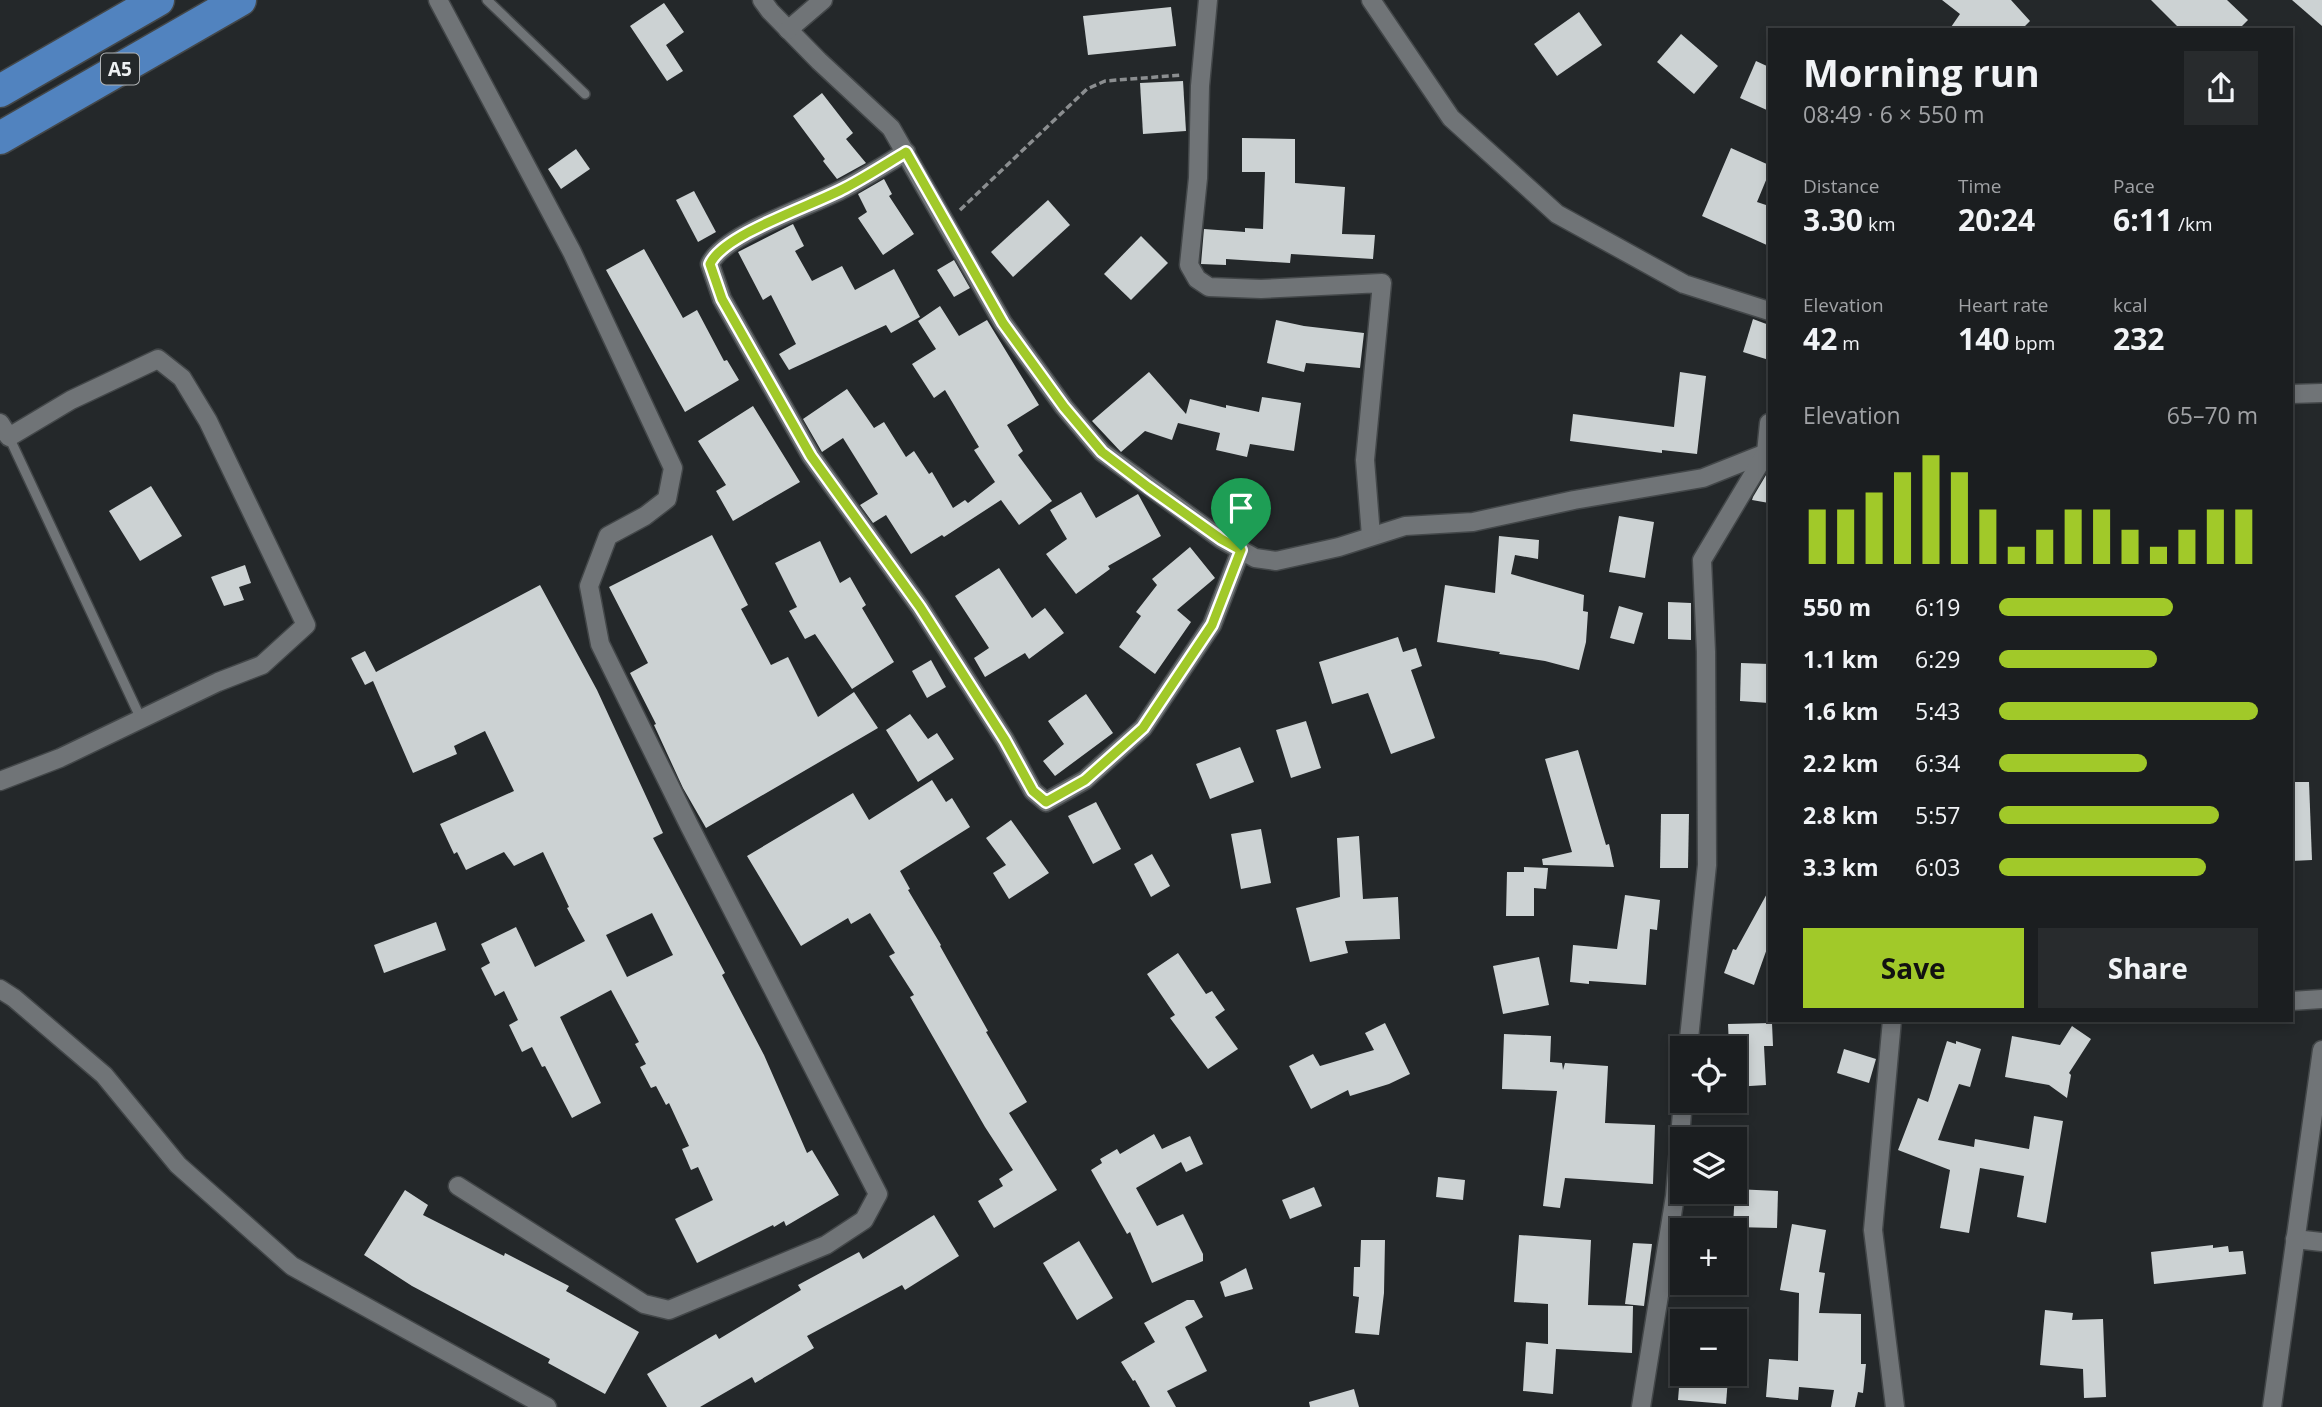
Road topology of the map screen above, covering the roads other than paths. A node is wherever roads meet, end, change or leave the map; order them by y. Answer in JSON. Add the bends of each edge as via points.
{"nodes":[{"id":1,"x":158,"y":0,"type":"edge"},
{"id":2,"x":240,"y":0,"type":"edge"},
{"id":3,"x":438,"y":0,"type":"edge"},
{"id":4,"x":487,"y":0,"type":"edge"},
{"id":5,"x":762,"y":0,"type":"edge"},
{"id":6,"x":823,"y":0,"type":"edge"},
{"id":7,"x":1208,"y":0,"type":"edge"},
{"id":8,"x":1371,"y":0,"type":"edge"},
{"id":9,"x":788,"y":30,"type":"junction"},
{"id":10,"x":0,"y":92,"type":"edge"},
{"id":11,"x":585,"y":94,"type":"dead end"},
{"id":12,"x":0,"y":138,"type":"edge"},
{"id":13,"x":906,"y":152,"type":"junction"},
{"id":14,"x":1768,"y":311,"type":"edge"},
{"id":15,"x":2322,"y":393,"type":"edge"},
{"id":16,"x":2293,"y":394,"type":"edge"},
{"id":17,"x":5,"y":430,"type":"edge"},
{"id":18,"x":1768,"y":433,"type":"edge"},
{"id":19,"x":1766,"y":453,"type":"junction"},
{"id":20,"x":1371,"y":536,"type":"junction"},
{"id":21,"x":1241,"y":550,"type":"junction"},
{"id":22,"x":141,"y":719,"type":"junction"},
{"id":23,"x":0,"y":781,"type":"edge"},
{"id":24,"x":0,"y":989,"type":"edge"},
{"id":25,"x":2322,"y":999,"type":"edge"},
{"id":26,"x":2293,"y":1001,"type":"edge"},
{"id":27,"x":1892,"y":1022,"type":"edge"},
{"id":28,"x":1689,"y":1036,"type":"edge"},
{"id":29,"x":2322,"y":1050,"type":"edge"},
{"id":30,"x":1682,"y":1113,"type":"edge"},
{"id":31,"x":458,"y":1186,"type":"dead end"},
{"id":32,"x":2295,"y":1239,"type":"junction"},
{"id":33,"x":2322,"y":1242,"type":"edge"},
{"id":34,"x":547,"y":1407,"type":"edge"},
{"id":35,"x":1641,"y":1407,"type":"edge"},
{"id":36,"x":1895,"y":1407,"type":"edge"},
{"id":37,"x":2272,"y":1407,"type":"edge"}],
"edges":[{"from":1,"to":10,"type":"highway","number":"A5"},
{"from":2,"to":12,"type":"highway","number":"A5"},
{"from":3,"to":31,"type":"street","via":[[572,253],[673,468],[667,499],[608,536],[589,586],[600,644],[878,1194],[864,1220],[826,1245],[669,1310],[644,1304]]},
{"from":4,"to":11,"type":"lane"},
{"from":5,"to":9,"type":"street"},
{"from":6,"to":9,"type":"street"},
{"from":7,"to":20,"type":"street","via":[[1189,265],[1209,287],[1382,283],[1365,460]]},
{"from":8,"to":14,"type":"street","via":[[1451,118],[1557,214],[1684,284]]},
{"from":9,"to":13,"type":"street","via":[[891,128]]},
{"from":13,"to":21,"type":"street","via":[[1003,323],[1064,407],[1102,452]]},
{"from":13,"to":21,"type":"street","via":[[844,188],[735,239],[710,264],[722,299],[811,456],[920,607],[1033,791],[1046,802],[1085,780],[1143,728],[1212,625]]},
{"from":15,"to":16,"type":"street"},
{"from":17,"to":22,"type":"lane"},
{"from":17,"to":22,"type":"street","via":[[158,359],[182,378],[208,421],[306,625],[262,665]]},
{"from":18,"to":19,"type":"street"},
{"from":19,"to":20,"type":"street","via":[[1703,478],[1473,522],[1405,526]]},
{"from":19,"to":28,"type":"street","via":[[1702,560],[1707,864]]},
{"from":20,"to":21,"type":"street","via":[[1276,561]]},
{"from":22,"to":23,"type":"street"},
{"from":24,"to":34,"type":"street","via":[[104,1075],[178,1165],[292,1266]]},
{"from":25,"to":26,"type":"street"},
{"from":27,"to":36,"type":"street","via":[[1873,1230]]},
{"from":29,"to":32,"type":"street"},
{"from":30,"to":35,"type":"street","via":[[1675,1196]]},
{"from":32,"to":33,"type":"street"},
{"from":32,"to":37,"type":"street"}]}
